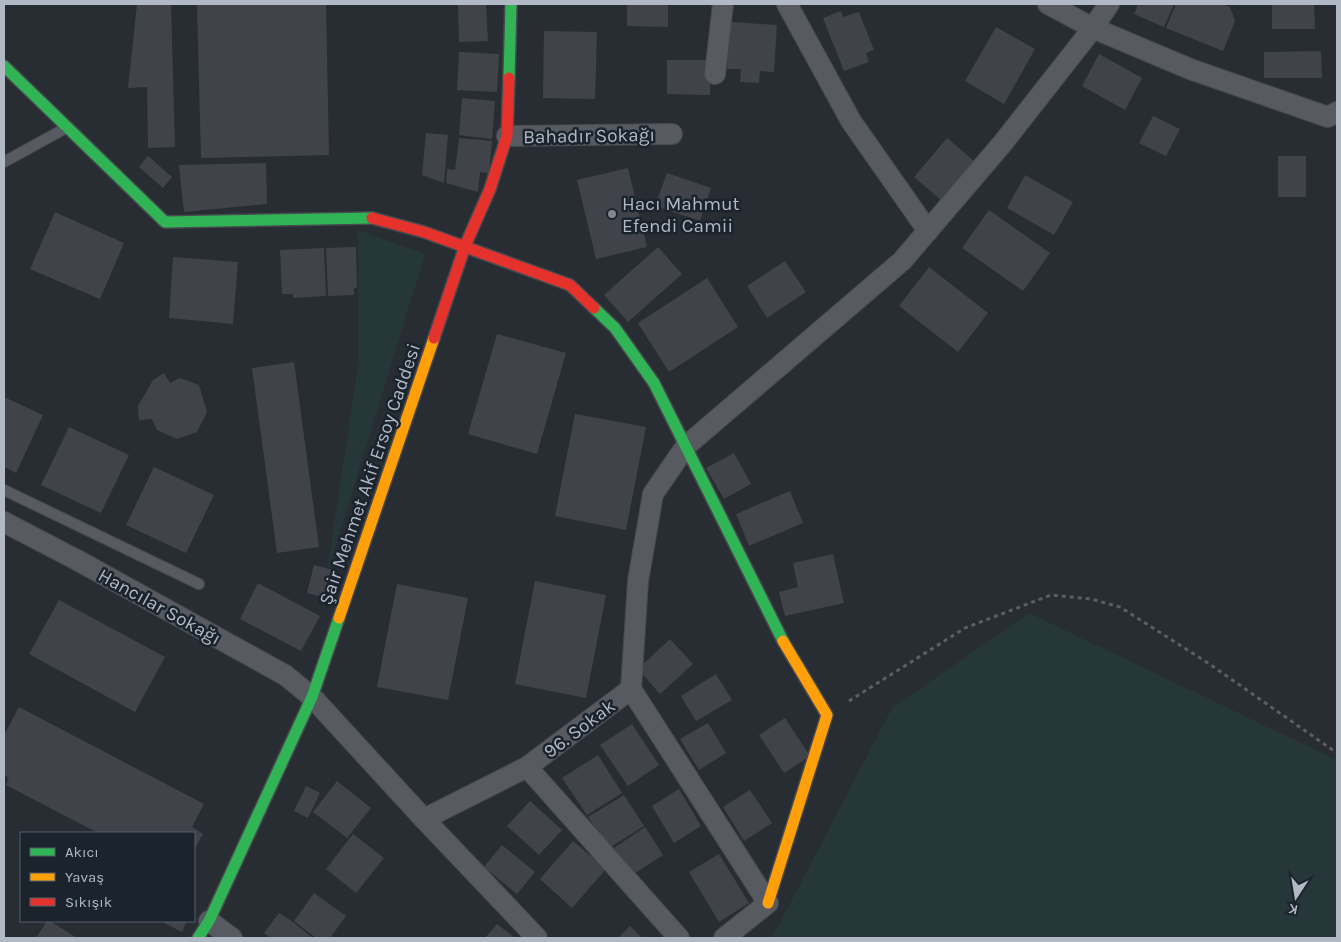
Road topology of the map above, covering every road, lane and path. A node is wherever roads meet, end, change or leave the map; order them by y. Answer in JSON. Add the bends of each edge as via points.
{"nodes":[{"id":1,"x":511,"y":4,"type":"edge"},
{"id":2,"x":723,"y":4,"type":"edge"},
{"id":3,"x":788,"y":4,"type":"edge"},
{"id":4,"x":1048,"y":4,"type":"edge"},
{"id":5,"x":1109,"y":4,"type":"edge"},
{"id":6,"x":1093,"y":28,"type":"junction"},
{"id":7,"x":4,"y":66,"type":"edge"},
{"id":8,"x":715,"y":74,"type":"dead end"},
{"id":9,"x":1337,"y":112,"type":"edge"},
{"id":10,"x":67,"y":127,"type":"junction"},
{"id":11,"x":672,"y":134,"type":"dead end"},
{"id":12,"x":508,"y":136,"type":"junction"},
{"id":13,"x":4,"y":162,"type":"edge"},
{"id":14,"x":928,"y":230,"type":"junction"},
{"id":15,"x":465,"y":246,"type":"junction"},
{"id":16,"x":686,"y":446,"type":"junction"},
{"id":17,"x":4,"y":490,"type":"edge"},
{"id":18,"x":4,"y":522,"type":"edge"},
{"id":19,"x":199,"y":584,"type":"dead end"},
{"id":20,"x":631,"y":690,"type":"junction"},
{"id":21,"x":312,"y":697,"type":"junction"},
{"id":22,"x":827,"y":715,"type":"junction"},
{"id":23,"x":1337,"y":753,"type":"edge"},
{"id":24,"x":527,"y":767,"type":"junction"},
{"id":25,"x":424,"y":819,"type":"junction"},
{"id":26,"x":768,"y":903,"type":"junction"},
{"id":27,"x":209,"y":921,"type":"junction"},
{"id":28,"x":198,"y":938,"type":"edge"},
{"id":29,"x":232,"y":938,"type":"edge"},
{"id":30,"x":537,"y":938,"type":"edge"},
{"id":31,"x":679,"y":938,"type":"edge"},
{"id":32,"x":724,"y":938,"type":"edge"}],
"edges":[{"from":1,"to":12,"type":"street","name":"Şair Mehmet Akif Ersoy Caddesi"},
{"from":2,"to":8,"type":"street"},
{"from":3,"to":14,"type":"street","via":[[850,121]]},
{"from":4,"to":6,"type":"street"},
{"from":5,"to":6,"type":"street"},
{"from":6,"to":9,"type":"street","via":[[1190,69],[1328,117]]},
{"from":6,"to":14,"type":"street","via":[[1002,144]]},
{"from":7,"to":10,"type":"street"},
{"from":10,"to":13,"type":"lane"},
{"from":10,"to":15,"type":"street","via":[[165,222],[373,218]]},
{"from":11,"to":12,"type":"street","name":"Bahadır Sokağı"},
{"from":12,"to":15,"type":"street","name":"Şair Mehmet Akif Ersoy Caddesi","via":[[490,189]]},
{"from":14,"to":16,"type":"street","via":[[902,261]]},
{"from":15,"to":16,"type":"street","via":[[570,285],[615,328],[654,383]]},
{"from":15,"to":21,"type":"street","name":"Şair Mehmet Akif Ersoy Caddesi"},
{"from":16,"to":20,"type":"street","via":[[653,494],[638,581]]},
{"from":16,"to":22,"type":"street","via":[[773,623]]},
{"from":17,"to":19,"type":"lane"},
{"from":18,"to":21,"type":"street","name":"Hancılar Sokağı","via":[[285,675]]},
{"from":20,"to":24,"type":"street","name":"96. Sokak"},
{"from":20,"to":26,"type":"street"},
{"from":21,"to":25,"type":"street","name":"Hancılar Sokağı"},
{"from":21,"to":27,"type":"street","name":"Şair Mehmet Akif Ersoy Caddesi"},
{"from":22,"to":23,"type":"path","via":[[965,628],[1051,595],[1091,599],[1120,607],[1208,663]]},
{"from":22,"to":26,"type":"street"},
{"from":24,"to":25,"type":"street","name":"96. Sokak"},
{"from":24,"to":31,"type":"street"},
{"from":25,"to":30,"type":"street","name":"Hancılar Sokağı"},
{"from":26,"to":32,"type":"street"},
{"from":27,"to":28,"type":"street","name":"Şair Mehmet Akif Ersoy Caddesi"},
{"from":27,"to":29,"type":"street"}]}
